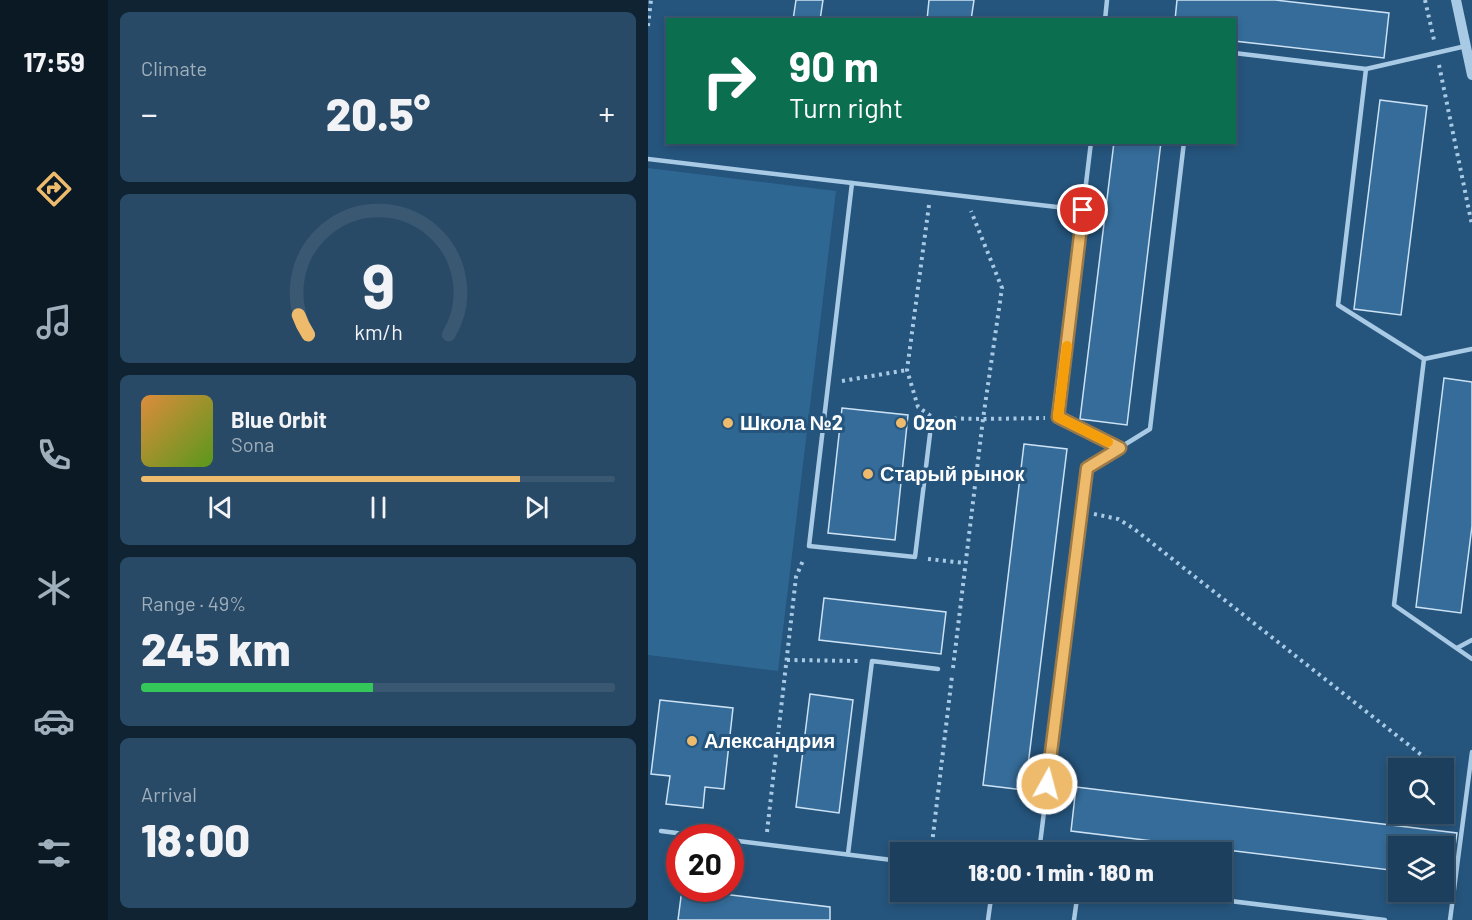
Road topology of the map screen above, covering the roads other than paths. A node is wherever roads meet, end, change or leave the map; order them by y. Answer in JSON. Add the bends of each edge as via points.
{"nodes":[{"id":1,"x":1107,"y":0,"type":"edge"},
{"id":2,"x":1456,"y":0,"type":"edge"},
{"id":3,"x":1105,"y":18,"type":"edge"},
{"id":4,"x":1466,"y":46,"type":"junction"},
{"id":5,"x":1236,"y":53,"type":"edge"},
{"id":6,"x":1366,"y":69,"type":"junction"},
{"id":7,"x":1472,"y":75,"type":"edge"},
{"id":8,"x":1091,"y":144,"type":"edge"},
{"id":9,"x":1184,"y":144,"type":"edge"},
{"id":10,"x":648,"y":159,"type":"edge"},
{"id":11,"x":852,"y":183,"type":"junction"},
{"id":12,"x":1083,"y":210,"type":"junction"},
{"id":13,"x":1472,"y":349,"type":"edge"},
{"id":14,"x":1424,"y":360,"type":"junction"},
{"id":15,"x":930,"y":434,"type":"road end"},
{"id":16,"x":1120,"y":448,"type":"junction"},
{"id":17,"x":1472,"y":640,"type":"edge"},
{"id":18,"x":1457,"y":648,"type":"junction"},
{"id":19,"x":1472,"y":659,"type":"edge"},
{"id":20,"x":939,"y":669,"type":"dead end"},
{"id":21,"x":1472,"y":752,"type":"edge"},
{"id":22,"x":661,"y":831,"type":"dead end"},
{"id":23,"x":666,"y":832,"type":"edge"},
{"id":24,"x":744,"y":842,"type":"edge"},
{"id":25,"x":1040,"y":842,"type":"edge"},
{"id":26,"x":848,"y":854,"type":"junction"},
{"id":27,"x":890,"y":860,"type":"edge"},
{"id":28,"x":1232,"y":901,"type":"edge"},
{"id":29,"x":990,"y":902,"type":"edge"},
{"id":30,"x":1076,"y":902,"type":"edge"},
{"id":31,"x":988,"y":920,"type":"edge"},
{"id":32,"x":1074,"y":920,"type":"edge"},
{"id":33,"x":1385,"y":920,"type":"edge"},
{"id":34,"x":1450,"y":920,"type":"edge"}],
"edges":[{"from":1,"to":3,"type":"lane"},
{"from":2,"to":4,"type":"street"},
{"from":4,"to":6,"type":"lane"},
{"from":4,"to":7,"type":"street"},
{"from":5,"to":6,"type":"lane"},
{"from":6,"to":14,"type":"lane","via":[[1338,305]]},
{"from":8,"to":12,"type":"lane"},
{"from":9,"to":16,"type":"lane","via":[[1150,429]]},
{"from":10,"to":11,"type":"lane"},
{"from":11,"to":12,"type":"lane"},
{"from":11,"to":15,"type":"lane","via":[[809,546],[915,557]]},
{"from":12,"to":16,"type":"lane","via":[[1058,417]]},
{"from":13,"to":14,"type":"lane"},
{"from":14,"to":18,"type":"lane","via":[[1394,605]]},
{"from":16,"to":25,"type":"lane","via":[[1087,468]]},
{"from":17,"to":18,"type":"lane"},
{"from":18,"to":19,"type":"lane"},
{"from":20,"to":26,"type":"lane","via":[[872,661]]},
{"from":21,"to":34,"type":"lane"},
{"from":22,"to":23,"type":"lane"},
{"from":24,"to":26,"type":"lane"},
{"from":26,"to":27,"type":"lane"},
{"from":28,"to":33,"type":"lane"},
{"from":29,"to":31,"type":"lane"},
{"from":30,"to":32,"type":"lane"}]}
